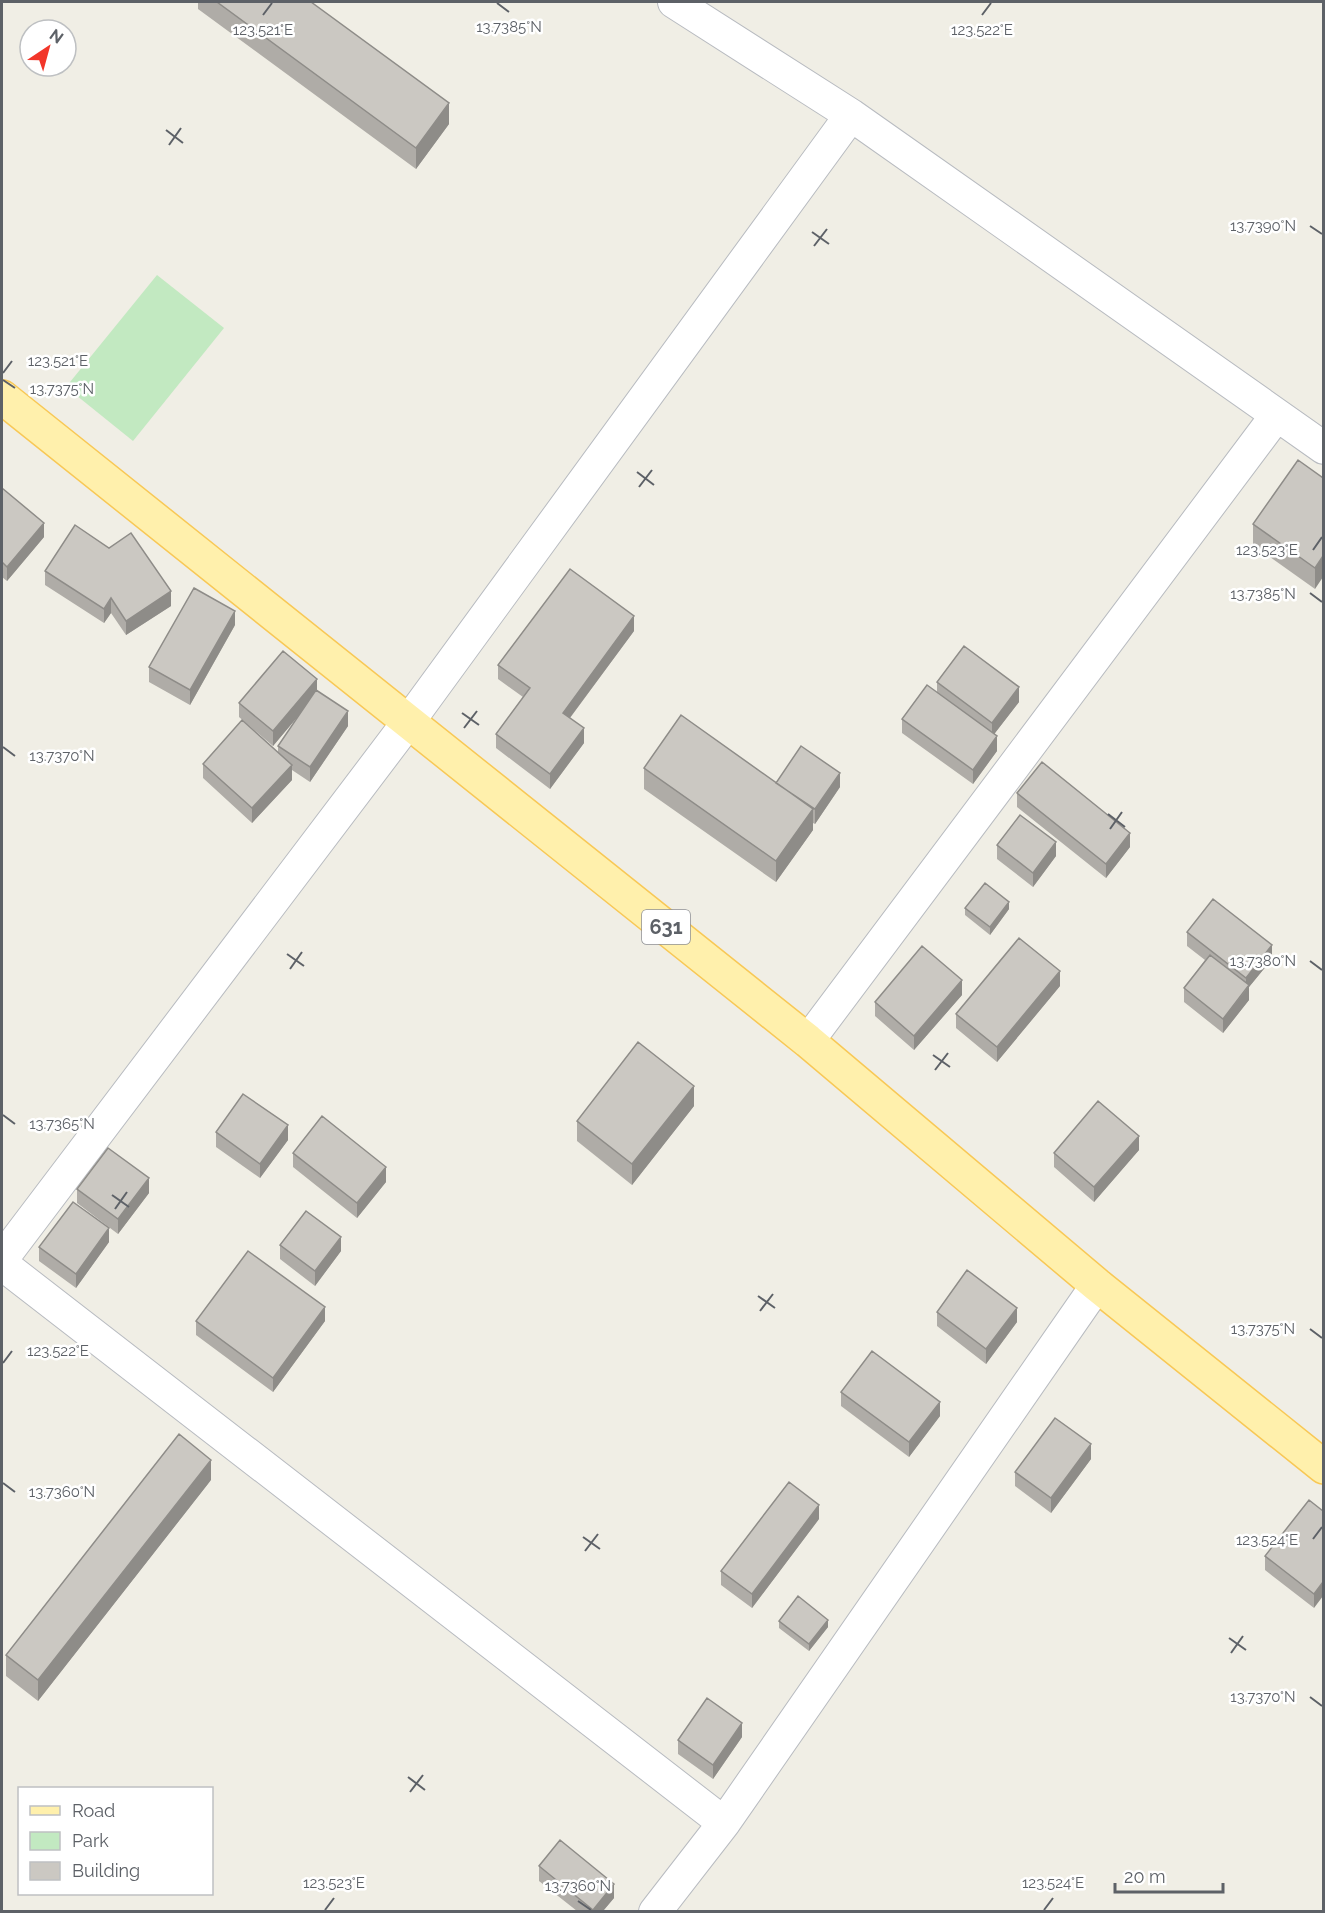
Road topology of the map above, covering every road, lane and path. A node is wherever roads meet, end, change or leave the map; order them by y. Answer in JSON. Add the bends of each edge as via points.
{"nodes":[{"id":1,"x":674,"y":2,"type":"edge"},
{"id":2,"x":851,"y":115,"type":"junction"},
{"id":3,"x":2,"y":397,"type":"edge"},
{"id":4,"x":1276,"y":416,"type":"junction"},
{"id":5,"x":1323,"y":448,"type":"edge"},
{"id":6,"x":409,"y":721,"type":"junction"},
{"id":7,"x":808,"y":1041,"type":"junction"},
{"id":8,"x":2,"y":1259,"type":"edge"},
{"id":9,"x":2,"y":1264,"type":"edge"},
{"id":10,"x":1097,"y":1285,"type":"junction"},
{"id":11,"x":1323,"y":1467,"type":"edge"},
{"id":12,"x":724,"y":1823,"type":"junction"},
{"id":13,"x":655,"y":1911,"type":"edge"}],
"edges":[{"from":1,"to":2,"type":"street"},
{"from":2,"to":4,"type":"street"},
{"from":2,"to":6,"type":"street"},
{"from":3,"to":6,"type":"main road","number":"631"},
{"from":4,"to":5,"type":"street"},
{"from":4,"to":7,"type":"street"},
{"from":6,"to":7,"type":"main road","number":"631"},
{"from":6,"to":8,"type":"street"},
{"from":7,"to":10,"type":"main road","number":"631"},
{"from":9,"to":12,"type":"street"},
{"from":10,"to":11,"type":"main road","number":"631"},
{"from":10,"to":12,"type":"street"},
{"from":12,"to":13,"type":"street"}]}
